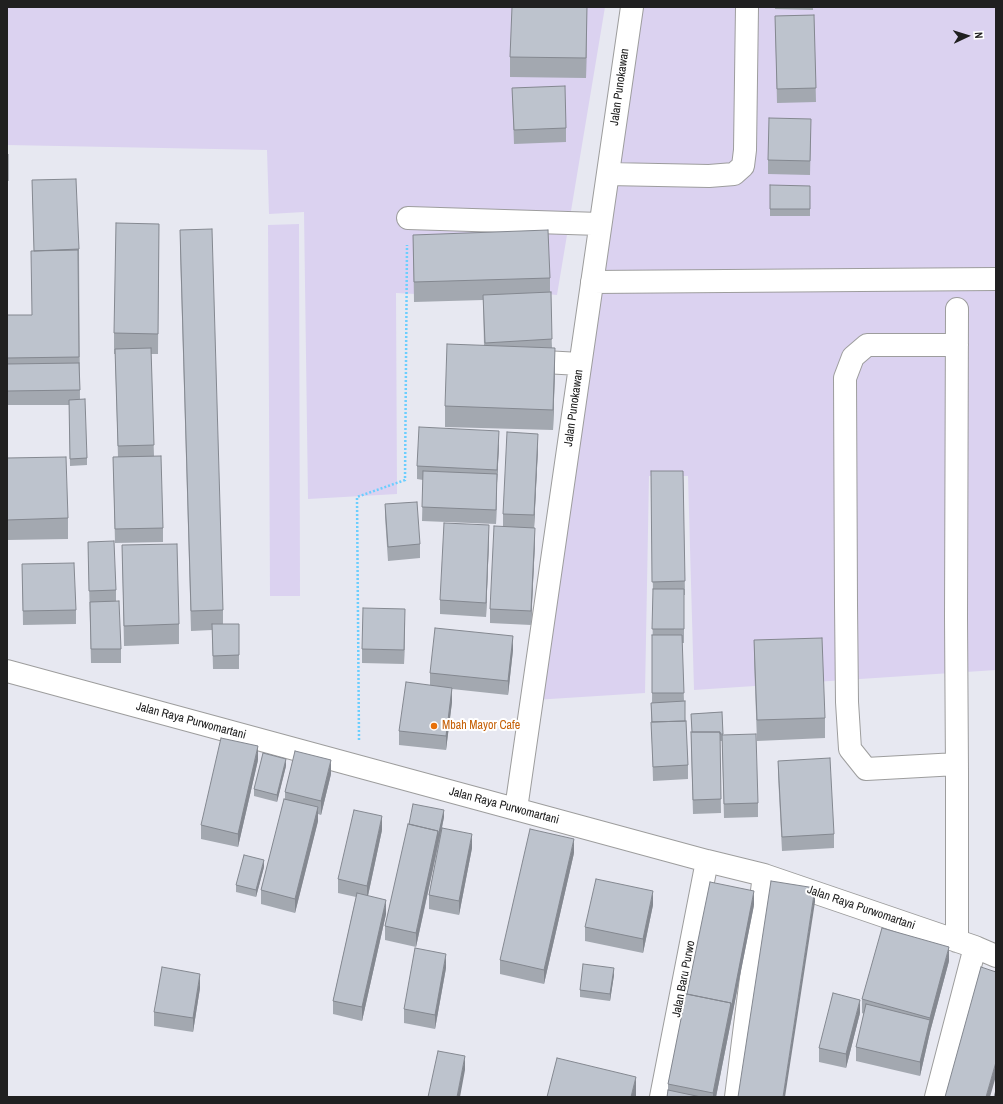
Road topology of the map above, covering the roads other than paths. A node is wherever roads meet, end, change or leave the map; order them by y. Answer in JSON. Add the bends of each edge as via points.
{"nodes":[{"id":1,"x":632,"y":7,"type":"edge"},
{"id":2,"x":748,"y":7,"type":"edge"},
{"id":3,"x":608,"y":174,"type":"junction"},
{"id":4,"x":408,"y":218,"type":"road end"},
{"id":5,"x":600,"y":224,"type":"junction"},
{"id":6,"x":996,"y":279,"type":"edge"},
{"id":7,"x":592,"y":282,"type":"junction"},
{"id":8,"x":957,"y":309,"type":"dead end"},
{"id":9,"x":957,"y":345,"type":"junction"},
{"id":10,"x":507,"y":359,"type":"edge"},
{"id":11,"x":580,"y":364,"type":"junction"},
{"id":12,"x":7,"y":671,"type":"edge"},
{"id":13,"x":957,"y":764,"type":"junction"},
{"id":14,"x":516,"y":809,"type":"junction"},
{"id":15,"x":707,"y":861,"type":"junction"},
{"id":16,"x":764,"y":875,"type":"junction"},
{"id":17,"x":966,"y":944,"type":"junction"},
{"id":18,"x":996,"y":956,"type":"edge"},
{"id":19,"x":661,"y":1097,"type":"edge"},
{"id":20,"x":736,"y":1097,"type":"edge"},
{"id":21,"x":936,"y":1097,"type":"edge"}],
"edges":[{"from":1,"to":3,"type":"street","name":"Jalan Punokawan"},
{"from":2,"to":3,"type":"street","via":[[743,166],[734,174],[709,176]]},
{"from":3,"to":5,"type":"street","name":"Jalan Punokawan"},
{"from":4,"to":5,"type":"street"},
{"from":5,"to":7,"type":"street","name":"Jalan Punokawan"},
{"from":6,"to":7,"type":"street"},
{"from":7,"to":11,"type":"street","name":"Jalan Punokawan"},
{"from":8,"to":9,"type":"street"},
{"from":9,"to":13,"type":"street"},
{"from":9,"to":13,"type":"street","via":[[867,345],[853,357],[845,378],[847,702],[850,749],[866,769]]},
{"from":10,"to":11,"type":"street"},
{"from":11,"to":14,"type":"street","name":"Jalan Punokawan"},
{"from":12,"to":14,"type":"street","name":"Jalan Raya Purwomartani"},
{"from":13,"to":17,"type":"street"},
{"from":14,"to":15,"type":"street","name":"Jalan Raya Purwomartani"},
{"from":15,"to":16,"type":"street","name":"Jalan Raya Purwomartani"},
{"from":15,"to":19,"type":"street","name":"Jalan Baru Purwo"},
{"from":16,"to":17,"type":"street","name":"Jalan Raya Purwomartani"},
{"from":16,"to":20,"type":"street"},
{"from":17,"to":18,"type":"street","name":"Jalan Raya Purwomartani"},
{"from":17,"to":21,"type":"street"}]}
